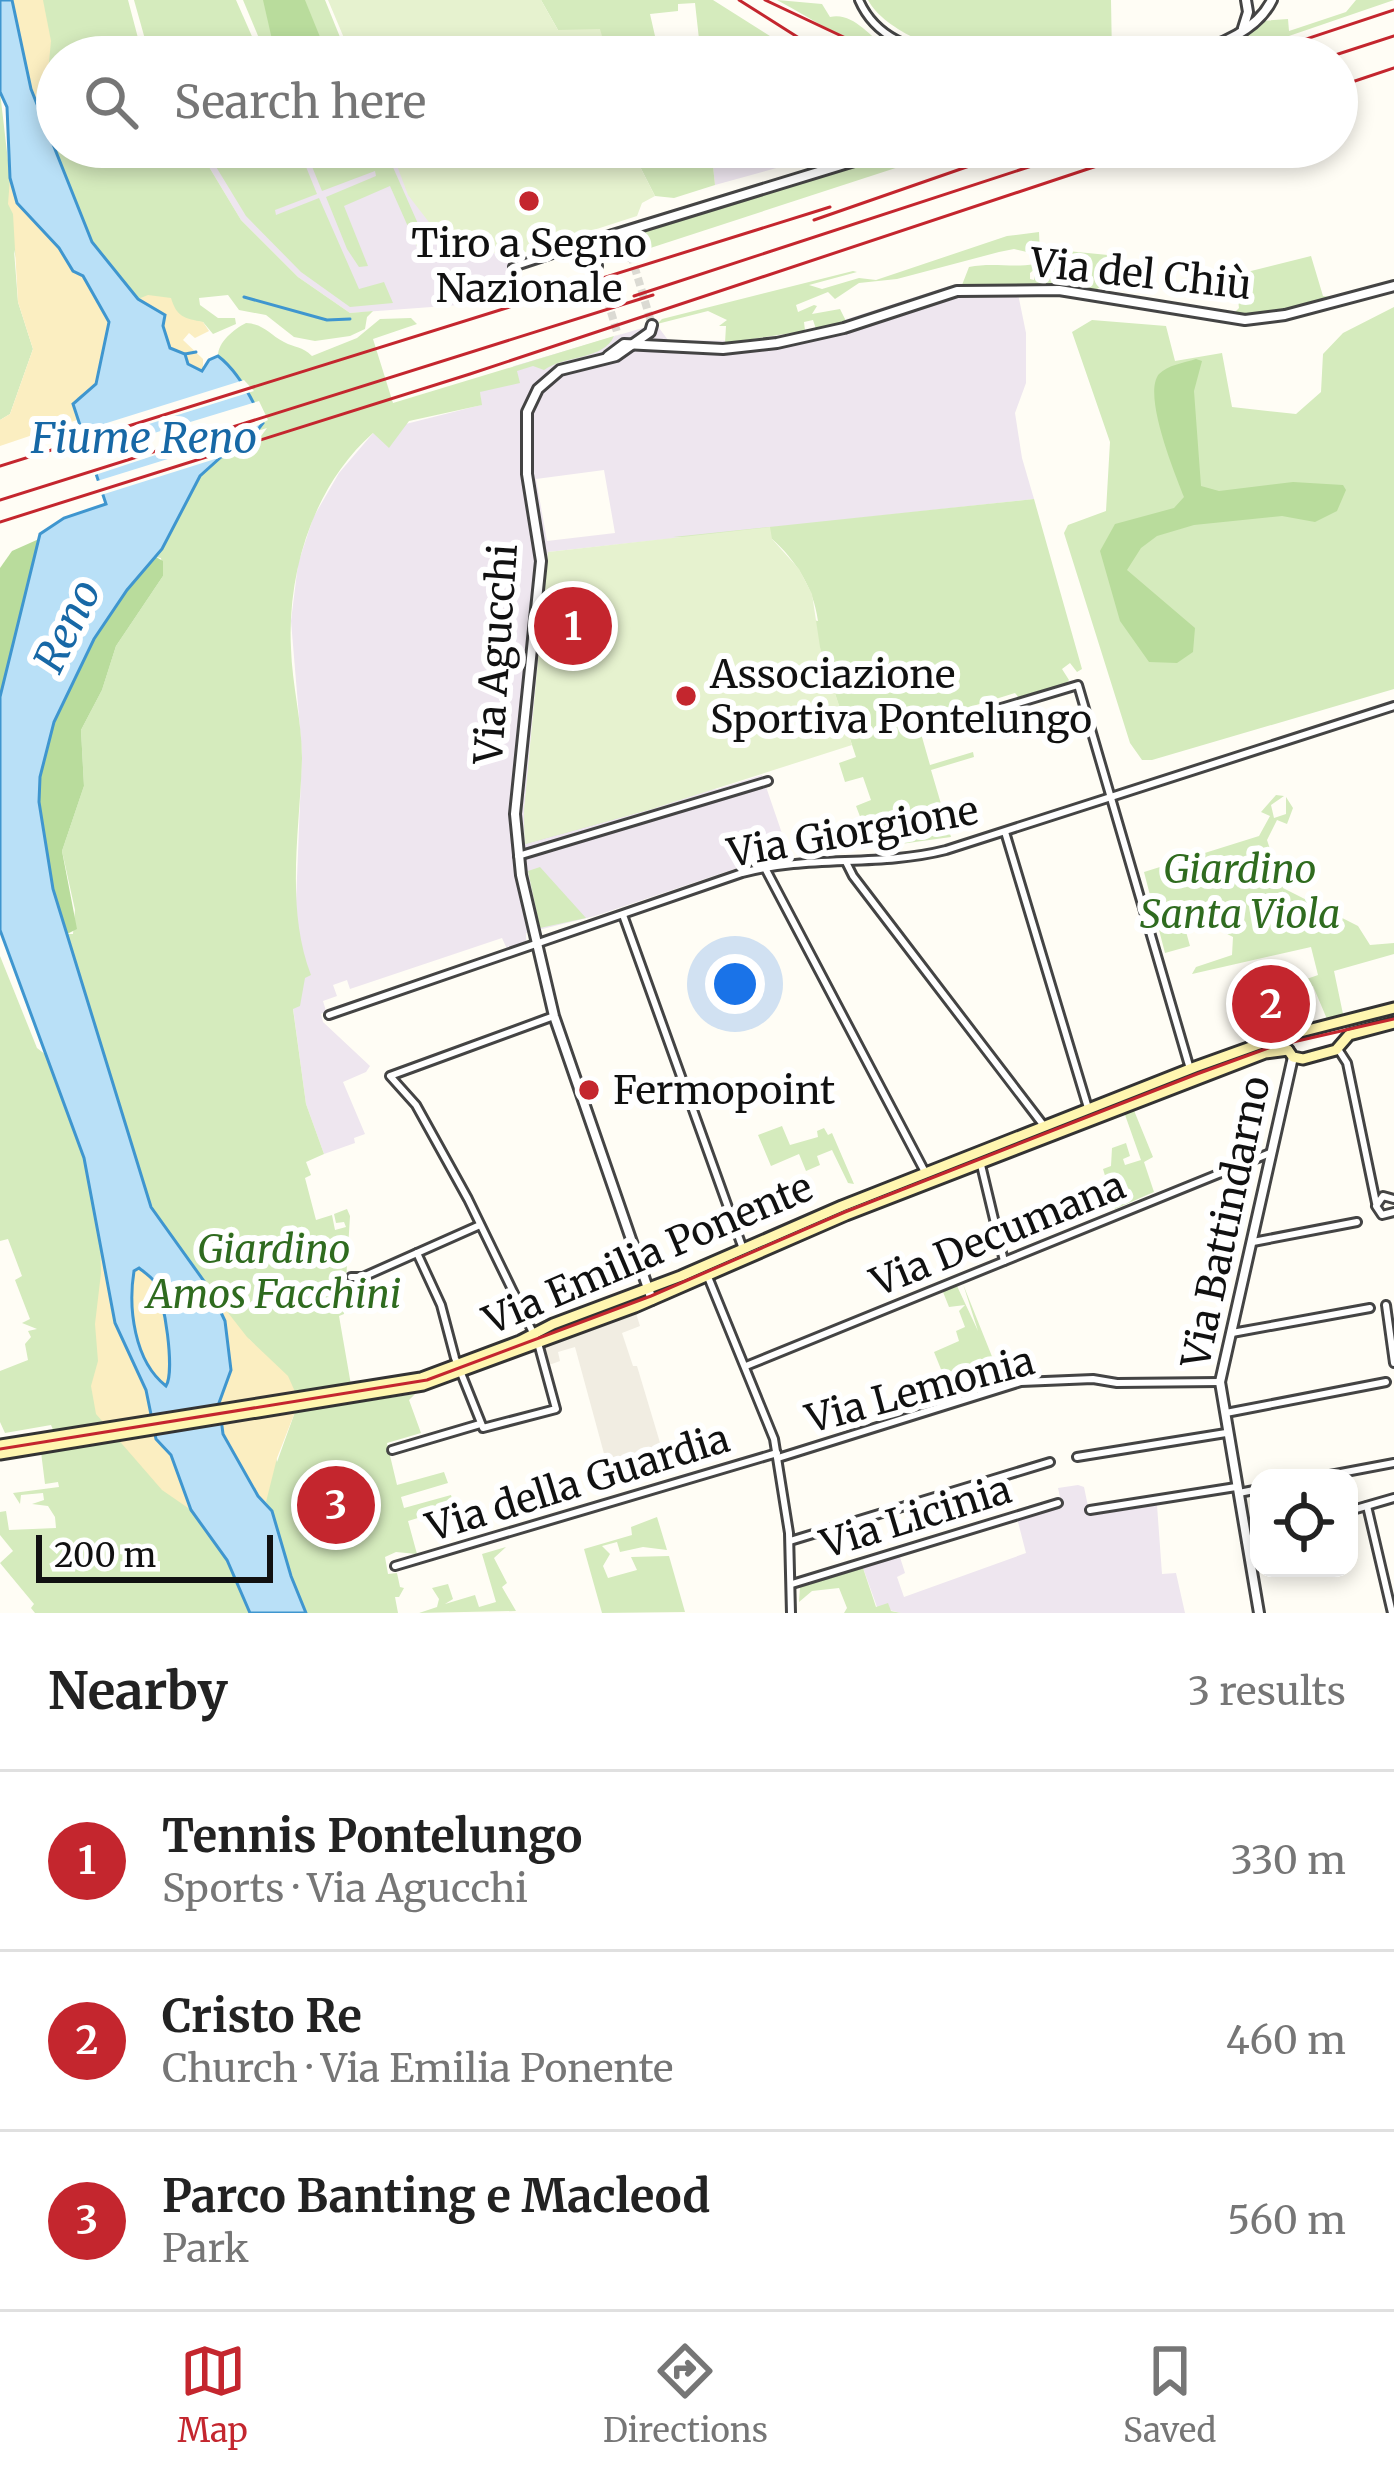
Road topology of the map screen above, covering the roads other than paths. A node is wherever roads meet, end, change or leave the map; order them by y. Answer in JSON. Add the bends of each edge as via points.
{"nodes":[{"id":1,"x":859,"y":0,"type":"edge"},
{"id":2,"x":1273,"y":0,"type":"edge"},
{"id":3,"x":1247,"y":3,"type":"edge"},
{"id":4,"x":1261,"y":12,"type":"junction"},
{"id":5,"x":1243,"y":29,"type":"junction"},
{"id":6,"x":888,"y":36,"type":"edge"},
{"id":7,"x":1233,"y":36,"type":"edge"},
{"id":8,"x":830,"y":168,"type":"edge"},
{"id":9,"x":637,"y":226,"type":"junction"},
{"id":10,"x":613,"y":234,"type":"junction"},
{"id":11,"x":590,"y":242,"type":"junction"},
{"id":12,"x":627,"y":243,"type":"junction"},
{"id":13,"x":631,"y":255,"type":"tunnel mouth"},
{"id":14,"x":598,"y":266,"type":"tunnel mouth"},
{"id":15,"x":513,"y":267,"type":"dead end"},
{"id":16,"x":1394,"y":286,"type":"edge"},
{"id":17,"x":634,"y":344,"type":"junction"},
{"id":18,"x":671,"y":345,"type":"junction"},
{"id":19,"x":603,"y":360,"type":"junction"},
{"id":20,"x":1394,"y":706,"type":"edge"},
{"id":21,"x":924,"y":731,"type":"dead end"},
{"id":22,"x":768,"y":781,"type":"dead end"},
{"id":23,"x":1112,"y":795,"type":"junction"},
{"id":24,"x":1005,"y":832,"type":"junction"},
{"id":25,"x":518,"y":856,"type":"junction"},
{"id":26,"x":846,"y":862,"type":"junction"},
{"id":27,"x":765,"y":868,"type":"junction"},
{"id":28,"x":623,"y":915,"type":"junction"},
{"id":29,"x":536,"y":943,"type":"junction"},
{"id":30,"x":1394,"y":1008,"type":"edge"},
{"id":31,"x":329,"y":1016,"type":"dead end"},
{"id":32,"x":554,"y":1016,"type":"junction"},
{"id":33,"x":1394,"y":1023,"type":"edge"},
{"id":34,"x":1327,"y":1024,"type":"junction"},
{"id":35,"x":1297,"y":1033,"type":"junction"},
{"id":36,"x":1340,"y":1045,"type":"junction"},
{"id":37,"x":1291,"y":1053,"type":"junction"},
{"id":38,"x":1190,"y":1069,"type":"junction"},
{"id":39,"x":1088,"y":1108,"type":"junction"},
{"id":40,"x":1044,"y":1126,"type":"junction"},
{"id":41,"x":1270,"y":1154,"type":"junction"},
{"id":42,"x":980,"y":1162,"type":"junction"},
{"id":43,"x":926,"y":1173,"type":"junction"},
{"id":44,"x":1371,"y":1182,"type":"junction"},
{"id":45,"x":1385,"y":1195,"type":"junction"},
{"id":46,"x":1394,"y":1199,"type":"edge"},
{"id":47,"x":1376,"y":1203,"type":"junction"},
{"id":48,"x":1394,"y":1212,"type":"edge"},
{"id":49,"x":1357,"y":1222,"type":"dead end"},
{"id":50,"x":480,"y":1225,"type":"junction"},
{"id":51,"x":1250,"y":1243,"type":"junction"},
{"id":52,"x":743,"y":1249,"type":"junction"},
{"id":53,"x":417,"y":1253,"type":"junction"},
{"id":54,"x":1004,"y":1261,"type":"junction"},
{"id":55,"x":351,"y":1276,"type":"dead end"},
{"id":56,"x":707,"y":1276,"type":"junction"},
{"id":57,"x":650,"y":1294,"type":"junction"},
{"id":58,"x":1386,"y":1305,"type":"dead end"},
{"id":59,"x":1370,"y":1308,"type":"dead end"},
{"id":60,"x":1229,"y":1332,"type":"junction"},
{"id":61,"x":536,"y":1339,"type":"junction"},
{"id":62,"x":1394,"y":1363,"type":"edge"},
{"id":63,"x":746,"y":1366,"type":"junction"},
{"id":64,"x":460,"y":1368,"type":"junction"},
{"id":65,"x":1220,"y":1382,"type":"junction"},
{"id":66,"x":1385,"y":1382,"type":"dead end"},
{"id":67,"x":1223,"y":1414,"type":"junction"},
{"id":68,"x":480,"y":1424,"type":"junction"},
{"id":69,"x":1226,"y":1433,"type":"junction"},
{"id":70,"x":2,"y":1446,"type":"edge"},
{"id":71,"x":392,"y":1450,"type":"dead end"},
{"id":72,"x":778,"y":1455,"type":"junction"},
{"id":73,"x":1077,"y":1457,"type":"dead end"},
{"id":74,"x":1050,"y":1462,"type":"dead end"},
{"id":75,"x":1394,"y":1462,"type":"edge"},
{"id":76,"x":1358,"y":1469,"type":"edge"},
{"id":77,"x":1250,"y":1489,"type":"edge"},
{"id":78,"x":1236,"y":1490,"type":"junction"},
{"id":79,"x":1394,"y":1498,"type":"edge"},
{"id":80,"x":1058,"y":1503,"type":"dead end"},
{"id":81,"x":1367,"y":1506,"type":"junction"},
{"id":82,"x":1358,"y":1508,"type":"edge"},
{"id":83,"x":1090,"y":1510,"type":"dead end"},
{"id":84,"x":790,"y":1540,"type":"junction"},
{"id":85,"x":1250,"y":1540,"type":"edge"},
{"id":86,"x":1246,"y":1541,"type":"junction"},
{"id":87,"x":394,"y":1566,"type":"dead end"},
{"id":88,"x":792,"y":1584,"type":"junction"},
{"id":89,"x":790,"y":1613,"type":"edge"},
{"id":90,"x":1259,"y":1613,"type":"edge"},
{"id":91,"x":1392,"y":1613,"type":"edge"}],
"edges":[{"from":1,"to":6,"type":"street"},
{"from":2,"to":4,"type":"street"},
{"from":3,"to":4,"type":"street"},
{"from":3,"to":5,"type":"street"},
{"from":4,"to":5,"type":"street"},
{"from":5,"to":7,"type":"street"},
{"from":8,"to":9,"type":"street"},
{"from":9,"to":10,"type":"street"},
{"from":9,"to":12,"type":"street"},
{"from":10,"to":11,"type":"street"},
{"from":10,"to":12,"type":"street"},
{"from":11,"to":14,"type":"street"},
{"from":11,"to":15,"type":"street"},
{"from":12,"to":13,"type":"street"},
{"from":16,"to":18,"type":"street","name":"Via del Chiù","via":[[1245,320],[1059,290],[957,291],[777,343]]},
{"from":17,"to":18,"type":"street","name":"Via del Chiù"},
{"from":17,"to":18,"type":"street","name":"Via Agucchi","via":[[652,328]]},
{"from":17,"to":19,"type":"street","name":"Via Agucchi"},
{"from":17,"to":19,"type":"street","name":"Via Agucchi","via":[[618,340]]},
{"from":19,"to":25,"type":"street","name":"Via Agucchi","via":[[554,373],[527,412],[541,561],[515,804]]},
{"from":20,"to":23,"type":"street","name":"Via Giorgione"},
{"from":21,"to":23,"type":"street","via":[[1078,685]]},
{"from":22,"to":25,"type":"street"},
{"from":23,"to":24,"type":"street","name":"Via Giorgione"},
{"from":23,"to":38,"type":"street"},
{"from":24,"to":26,"type":"street","name":"Via Giorgione","via":[[926,855]]},
{"from":24,"to":39,"type":"street"},
{"from":25,"to":29,"type":"street","name":"Via Agucchi"},
{"from":26,"to":27,"type":"street","name":"Via Giorgione"},
{"from":26,"to":40,"type":"street"},
{"from":27,"to":28,"type":"street","name":"Via Giorgione"},
{"from":27,"to":43,"type":"street"},
{"from":28,"to":29,"type":"street","name":"Via Giorgione"},
{"from":28,"to":52,"type":"street"},
{"from":29,"to":31,"type":"street","name":"Via Giorgione"},
{"from":29,"to":32,"type":"street","name":"Via Agucchi"},
{"from":30,"to":34,"type":"main road","name":"Via Emilia Ponente"},
{"from":32,"to":50,"type":"street","via":[[390,1075],[416,1105]]},
{"from":32,"to":57,"type":"street","name":"Via Agucchi"},
{"from":33,"to":36,"type":"main road","name":"Via Emilia Ponente"},
{"from":34,"to":35,"type":"main road","name":"Via Emilia Ponente"},
{"from":34,"to":36,"type":"main road","via":[[1339,1028]]},
{"from":35,"to":37,"type":"main road"},
{"from":35,"to":38,"type":"main road","name":"Via Emilia Ponente"},
{"from":36,"to":37,"type":"main road","name":"Via Emilia Ponente","via":[[1303,1059]]},
{"from":36,"to":44,"type":"street"},
{"from":37,"to":41,"type":"street","name":"Via Battindarno"},
{"from":37,"to":42,"type":"main road","name":"Via Emilia Ponente","via":[[1274,1050]]},
{"from":38,"to":39,"type":"main road","name":"Via Emilia Ponente"},
{"from":39,"to":40,"type":"main road","name":"Via Emilia Ponente"},
{"from":40,"to":43,"type":"main road","name":"Via Emilia Ponente"},
{"from":41,"to":51,"type":"street","name":"Via Battindarno"},
{"from":41,"to":54,"type":"street","name":"Via Decumana"},
{"from":42,"to":54,"type":"street"},
{"from":42,"to":56,"type":"main road","name":"Via Emilia Ponente"},
{"from":43,"to":52,"type":"main road","name":"Via Emilia Ponente"},
{"from":44,"to":45,"type":"street"},
{"from":44,"to":47,"type":"street"},
{"from":45,"to":46,"type":"street"},
{"from":45,"to":47,"type":"street"},
{"from":47,"to":48,"type":"street","via":[[1380,1214]]},
{"from":49,"to":51,"type":"street"},
{"from":50,"to":53,"type":"street"},
{"from":50,"to":61,"type":"street"},
{"from":51,"to":60,"type":"street","name":"Via Battindarno"},
{"from":52,"to":57,"type":"main road","name":"Via Emilia Ponente"},
{"from":53,"to":55,"type":"street"},
{"from":53,"to":64,"type":"street"},
{"from":54,"to":63,"type":"street","name":"Via Decumana"},
{"from":56,"to":57,"type":"main road","name":"Via Emilia Ponente"},
{"from":56,"to":63,"type":"street"},
{"from":57,"to":61,"type":"main road","name":"Via Emilia Ponente","via":[[551,1324]]},
{"from":58,"to":62,"type":"street"},
{"from":59,"to":60,"type":"street"},
{"from":60,"to":65,"type":"street","name":"Via Battindarno"},
{"from":61,"to":64,"type":"main road","name":"Via Emilia Ponente"},
{"from":61,"to":68,"type":"street","via":[[556,1409],[488,1430]]},
{"from":63,"to":72,"type":"street"},
{"from":64,"to":68,"type":"street"},
{"from":64,"to":70,"type":"main road","name":"Via Emilia Ponente","via":[[406,1385]]},
{"from":65,"to":67,"type":"street","name":"Via Battindarno"},
{"from":65,"to":72,"type":"street","name":"Via Lemonia","via":[[1021,1382]]},
{"from":66,"to":67,"type":"street"},
{"from":67,"to":69,"type":"street","name":"Via Battindarno"},
{"from":68,"to":71,"type":"street"},
{"from":69,"to":73,"type":"street"},
{"from":69,"to":78,"type":"street","name":"Via Battindarno"},
{"from":72,"to":84,"type":"street"},
{"from":72,"to":87,"type":"street","name":"Via della Guardia"},
{"from":74,"to":84,"type":"street"},
{"from":75,"to":76,"type":"street"},
{"from":77,"to":78,"type":"street"},
{"from":78,"to":83,"type":"street"},
{"from":78,"to":86,"type":"street","name":"Via Battindarno"},
{"from":79,"to":81,"type":"street"},
{"from":80,"to":88,"type":"street","name":"Via Licinia"},
{"from":81,"to":82,"type":"street"},
{"from":81,"to":91,"type":"street"},
{"from":84,"to":88,"type":"street"},
{"from":85,"to":86,"type":"street"},
{"from":86,"to":90,"type":"street","name":"Via Battindarno"},
{"from":88,"to":89,"type":"street"}]}
